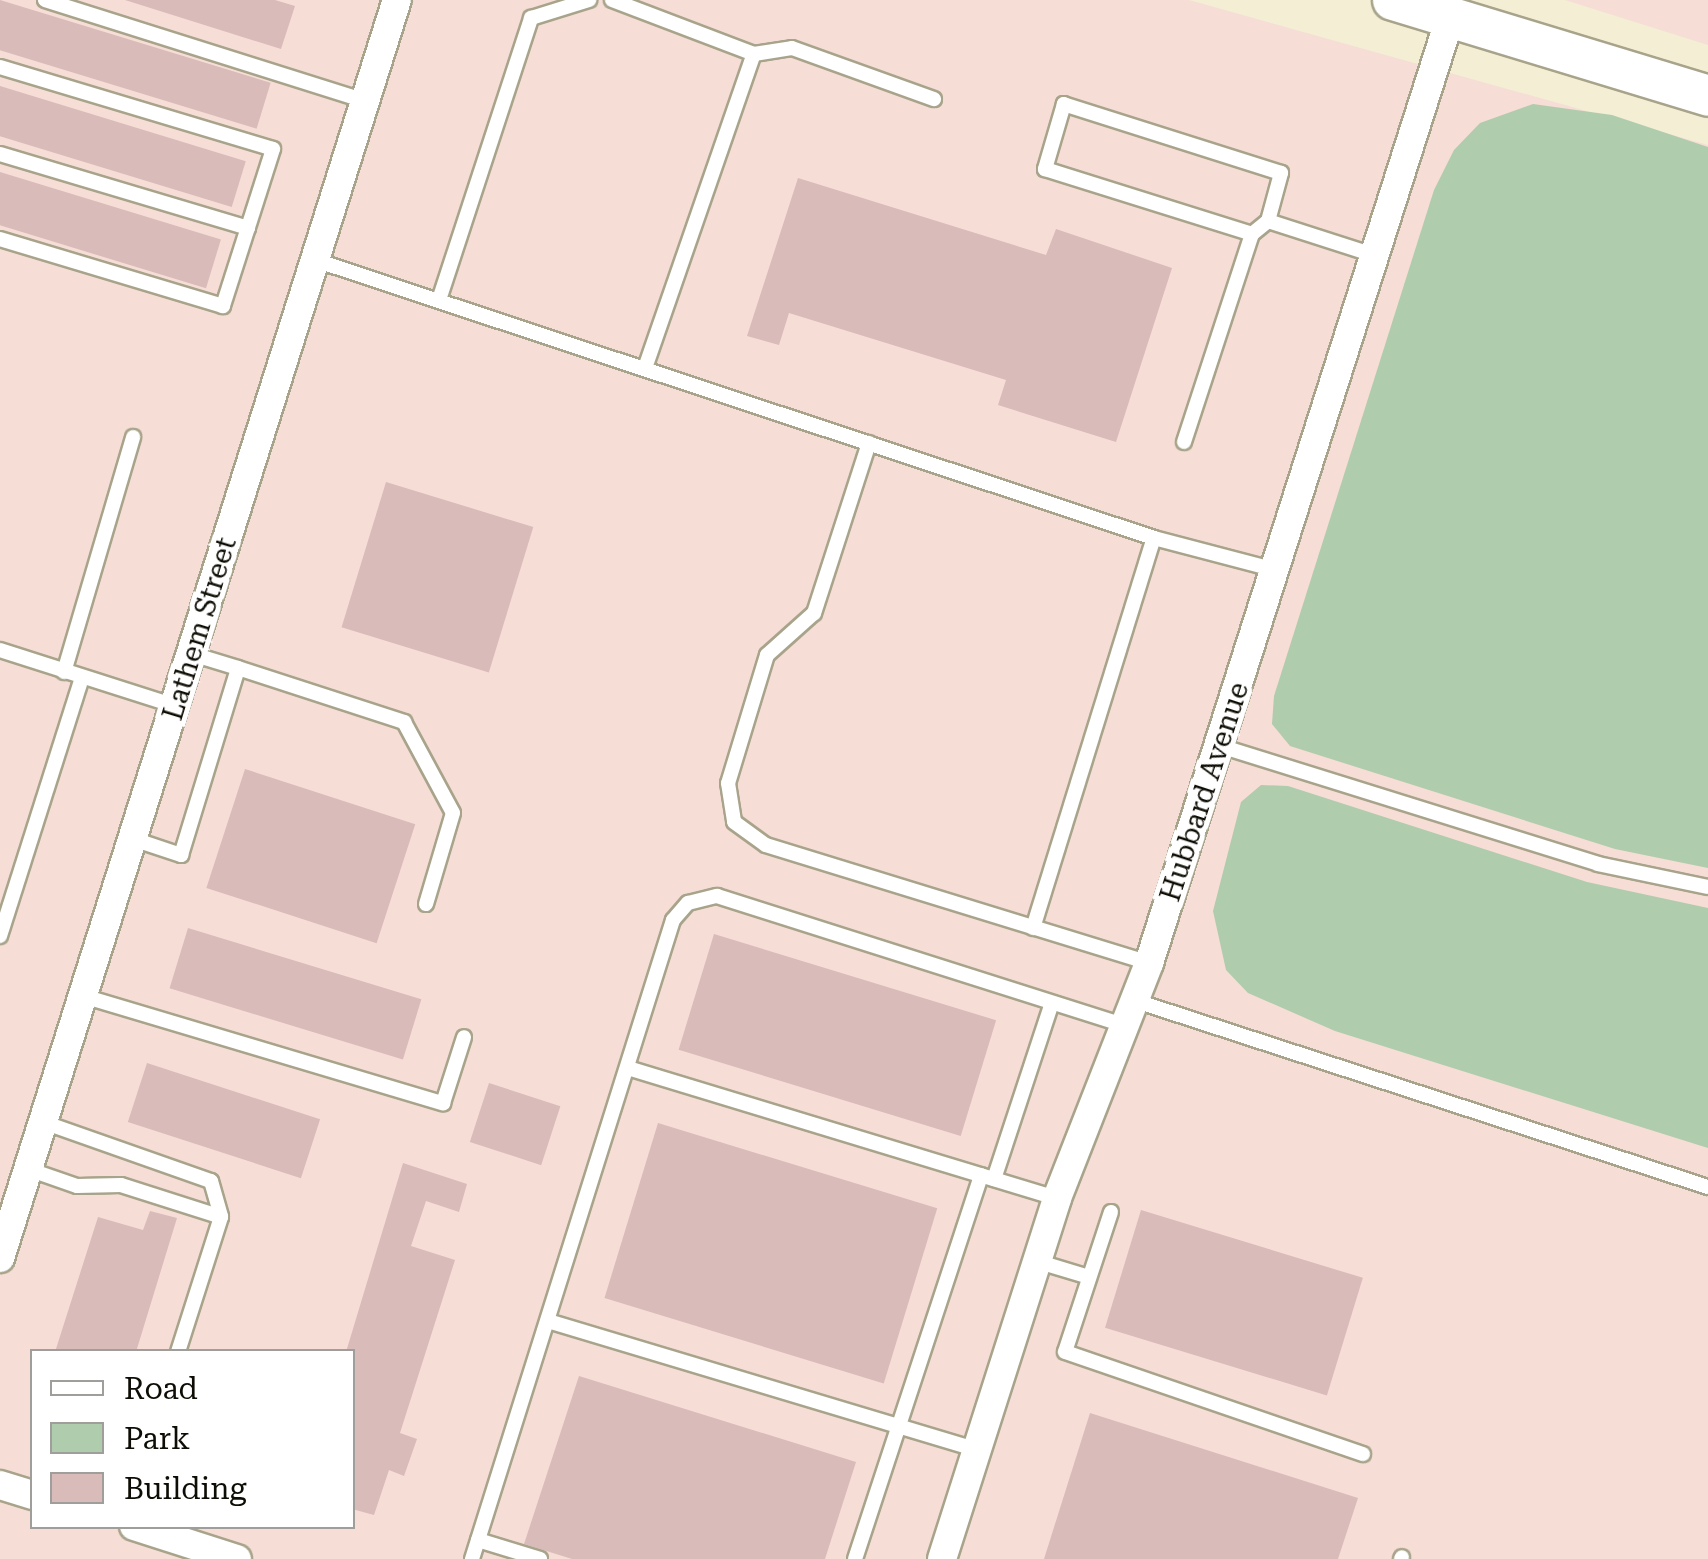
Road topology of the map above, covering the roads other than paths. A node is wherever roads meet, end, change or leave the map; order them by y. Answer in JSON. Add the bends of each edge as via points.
{"nodes":[{"id":1,"x":45,"y":0,"type":"edge"},
{"id":2,"x":397,"y":0,"type":"edge"},
{"id":3,"x":589,"y":0,"type":"edge"},
{"id":4,"x":612,"y":0,"type":"edge"},
{"id":5,"x":1392,"y":0,"type":"edge"},
{"id":6,"x":1453,"y":9,"type":"edge"},
{"id":7,"x":754,"y":54,"type":"junction"},
{"id":8,"x":0,"y":66,"type":"edge"},
{"id":9,"x":1708,"y":96,"type":"edge"},
{"id":10,"x":934,"y":99,"type":"dead end"},
{"id":11,"x":365,"y":102,"type":"junction"},
{"id":12,"x":0,"y":154,"type":"edge"},
{"id":13,"x":1268,"y":221,"type":"junction"},
{"id":14,"x":248,"y":228,"type":"junction"},
{"id":15,"x":1252,"y":234,"type":"junction"},
{"id":16,"x":0,"y":239,"type":"edge"},
{"id":17,"x":1374,"y":254,"type":"junction"},
{"id":18,"x":316,"y":260,"type":"junction"},
{"id":19,"x":439,"y":300,"type":"junction"},
{"id":20,"x":645,"y":368,"type":"junction"},
{"id":21,"x":133,"y":437,"type":"dead end"},
{"id":22,"x":1184,"y":442,"type":"dead end"},
{"id":23,"x":869,"y":443,"type":"junction"},
{"id":24,"x":1154,"y":538,"type":"junction"},
{"id":25,"x":1276,"y":570,"type":"junction"},
{"id":26,"x":0,"y":650,"type":"edge"},
{"id":27,"x":192,"y":654,"type":"junction"},
{"id":28,"x":238,"y":668,"type":"junction"},
{"id":29,"x":64,"y":672,"type":"junction"},
{"id":30,"x":82,"y":678,"type":"junction"},
{"id":31,"x":176,"y":706,"type":"junction"},
{"id":32,"x":1220,"y":746,"type":"junction"},
{"id":33,"x":133,"y":839,"type":"junction"},
{"id":34,"x":1708,"y":887,"type":"edge"},
{"id":35,"x":426,"y":904,"type":"dead end"},
{"id":36,"x":1033,"y":928,"type":"junction"},
{"id":37,"x":0,"y":936,"type":"edge"},
{"id":38,"x":1149,"y":963,"type":"junction"},
{"id":39,"x":83,"y":996,"type":"junction"},
{"id":40,"x":1052,"y":1003,"type":"junction"},
{"id":41,"x":1128,"y":1013,"type":"junction"},
{"id":42,"x":464,"y":1037,"type":"dead end"},
{"id":43,"x":628,"y":1068,"type":"junction"},
{"id":44,"x":44,"y":1122,"type":"junction"},
{"id":45,"x":28,"y":1169,"type":"junction"},
{"id":46,"x":987,"y":1177,"type":"junction"},
{"id":47,"x":1708,"y":1187,"type":"edge"},
{"id":48,"x":1057,"y":1198,"type":"junction"},
{"id":49,"x":1111,"y":1212,"type":"dead end"},
{"id":50,"x":221,"y":1217,"type":"junction"},
{"id":51,"x":0,"y":1258,"type":"edge"},
{"id":52,"x":1036,"y":1260,"type":"junction"},
{"id":53,"x":1090,"y":1277,"type":"junction"},
{"id":54,"x":548,"y":1321,"type":"junction"},
{"id":55,"x":179,"y":1349,"type":"edge"},
{"id":56,"x":898,"y":1426,"type":"junction"},
{"id":57,"x":977,"y":1450,"type":"junction"},
{"id":58,"x":1363,"y":1454,"type":"dead end"},
{"id":59,"x":0,"y":1485,"type":"edge"},
{"id":60,"x":30,"y":1494,"type":"edge"},
{"id":61,"x":143,"y":1529,"type":"edge"},
{"id":62,"x":478,"y":1540,"type":"junction"},
{"id":63,"x":237,"y":1559,"type":"edge"},
{"id":64,"x":472,"y":1559,"type":"edge"},
{"id":65,"x":540,"y":1559,"type":"edge"},
{"id":66,"x":854,"y":1559,"type":"edge"},
{"id":67,"x":942,"y":1559,"type":"edge"}],
"edges":[{"from":1,"to":11,"type":"lane"},
{"from":2,"to":11,"type":"street","name":"Lathem Street"},
{"from":3,"to":19,"type":"lane","via":[[531,18]]},
{"from":4,"to":7,"type":"lane"},
{"from":5,"to":6,"type":"street"},
{"from":6,"to":9,"type":"street"},
{"from":6,"to":17,"type":"street","name":"Hubbard Avenue"},
{"from":7,"to":10,"type":"lane","via":[[792,48]]},
{"from":7,"to":20,"type":"lane"},
{"from":8,"to":14,"type":"lane","via":[[273,150]]},
{"from":11,"to":18,"type":"street","name":"Lathem Street"},
{"from":12,"to":14,"type":"lane"},
{"from":13,"to":15,"type":"lane"},
{"from":13,"to":15,"type":"lane","via":[[1280,173],[1064,104],[1045,170]]},
{"from":13,"to":17,"type":"lane"},
{"from":14,"to":16,"type":"lane","via":[[223,306]]},
{"from":15,"to":22,"type":"lane"},
{"from":17,"to":25,"type":"street","name":"Hubbard Avenue"},
{"from":18,"to":19,"type":"lane"},
{"from":18,"to":27,"type":"street","name":"Lathem Street"},
{"from":19,"to":20,"type":"lane"},
{"from":20,"to":23,"type":"lane"},
{"from":21,"to":29,"type":"lane"},
{"from":23,"to":24,"type":"lane"},
{"from":23,"to":36,"type":"lane","via":[[814,613],[768,655],[728,783],[734,822],[766,844]]},
{"from":24,"to":25,"type":"lane"},
{"from":24,"to":36,"type":"lane"},
{"from":25,"to":32,"type":"street","name":"Hubbard Avenue"},
{"from":26,"to":29,"type":"lane"},
{"from":27,"to":28,"type":"lane"},
{"from":27,"to":31,"type":"street","name":"Lathem Street"},
{"from":28,"to":33,"type":"lane","via":[[181,855]]},
{"from":28,"to":35,"type":"lane","via":[[404,722],[453,813]]},
{"from":29,"to":30,"type":"lane"},
{"from":30,"to":31,"type":"lane"},
{"from":30,"to":37,"type":"lane"},
{"from":31,"to":33,"type":"street","name":"Lathem Street"},
{"from":32,"to":34,"type":"lane","via":[[1598,864]]},
{"from":32,"to":38,"type":"street","name":"Hubbard Avenue"},
{"from":33,"to":39,"type":"street","name":"Lathem Street"},
{"from":36,"to":38,"type":"lane"},
{"from":38,"to":41,"type":"street","name":"Hubbard Avenue"},
{"from":39,"to":42,"type":"lane","via":[[444,1103]]},
{"from":39,"to":44,"type":"street","name":"Lathem Street"},
{"from":40,"to":41,"type":"lane"},
{"from":40,"to":43,"type":"lane","via":[[717,896],[688,903],[672,920]]},
{"from":40,"to":46,"type":"lane"},
{"from":41,"to":47,"type":"lane"},
{"from":41,"to":48,"type":"street","name":"Hubbard Avenue"},
{"from":43,"to":46,"type":"lane"},
{"from":43,"to":54,"type":"lane"},
{"from":44,"to":45,"type":"street","name":"Lathem Street"},
{"from":44,"to":50,"type":"lane","via":[[211,1181]]},
{"from":45,"to":50,"type":"lane","via":[[77,1186],[121,1185]]},
{"from":45,"to":51,"type":"street","name":"Lathem Street"},
{"from":46,"to":48,"type":"lane"},
{"from":46,"to":56,"type":"lane"},
{"from":48,"to":52,"type":"street","name":"Hubbard Avenue"},
{"from":49,"to":53,"type":"lane"},
{"from":50,"to":55,"type":"lane"},
{"from":52,"to":53,"type":"lane"},
{"from":52,"to":57,"type":"street","name":"Hubbard Avenue"},
{"from":53,"to":58,"type":"lane","via":[[1065,1352]]},
{"from":54,"to":56,"type":"lane"},
{"from":54,"to":62,"type":"lane"},
{"from":56,"to":57,"type":"lane"},
{"from":56,"to":66,"type":"lane"},
{"from":57,"to":67,"type":"street","name":"Hubbard Avenue"},
{"from":59,"to":60,"type":"street"},
{"from":61,"to":63,"type":"street"},
{"from":62,"to":64,"type":"lane"},
{"from":62,"to":65,"type":"lane"}]}
